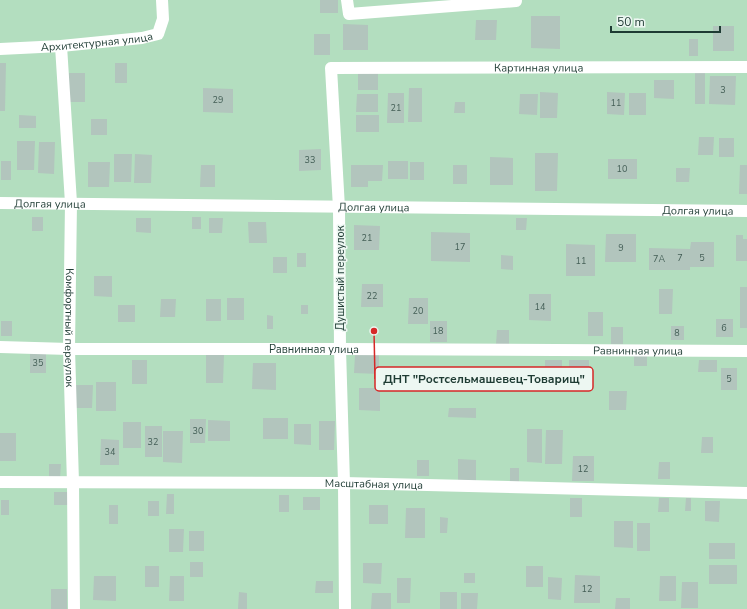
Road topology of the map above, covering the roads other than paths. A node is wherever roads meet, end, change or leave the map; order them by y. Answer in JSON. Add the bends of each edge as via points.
{"nodes":[{"id":1,"x":162,"y":0,"type":"edge"},
{"id":2,"x":347,"y":0,"type":"edge"},
{"id":3,"x":516,"y":1,"type":"dead end"},
{"id":4,"x":61,"y":46,"type":"junction"},
{"id":5,"x":0,"y":50,"type":"edge"},
{"id":6,"x":747,"y":67,"type":"edge"},
{"id":7,"x":331,"y":68,"type":"joint"},
{"id":8,"x":0,"y":203,"type":"edge"},
{"id":9,"x":71,"y":203,"type":"junction"},
{"id":10,"x":340,"y":208,"type":"junction"},
{"id":11,"x":747,"y":211,"type":"edge"},
{"id":12,"x":0,"y":347,"type":"edge"},
{"id":13,"x":69,"y":349,"type":"junction"},
{"id":14,"x":340,"y":349,"type":"junction"},
{"id":15,"x":747,"y":351,"type":"edge"},
{"id":16,"x":0,"y":482,"type":"edge"},
{"id":17,"x":73,"y":483,"type":"junction"},
{"id":18,"x":344,"y":483,"type":"junction"},
{"id":19,"x":747,"y":493,"type":"edge"},
{"id":20,"x":74,"y":609,"type":"edge"},
{"id":21,"x":345,"y":609,"type":"edge"}],
"edges":[{"from":1,"to":4,"type":"lane","name":"Архитектурная улица","via":[[163,19],[158,34],[142,38]]},
{"from":2,"to":3,"type":"lane","via":[[349,14]]},
{"from":4,"to":5,"type":"lane","name":"Архитектурная улица"},
{"from":4,"to":9,"type":"lane","name":"Комфортный переулок"},
{"from":6,"to":7,"type":"lane","name":"Картинная улица"},
{"from":7,"to":10,"type":"lane","name":"Душистый переулок"},
{"from":8,"to":9,"type":"lane","name":"Долгая улица"},
{"from":9,"to":10,"type":"lane","name":"Долгая улица"},
{"from":9,"to":13,"type":"lane","name":"Комфортный переулок"},
{"from":10,"to":11,"type":"lane","name":"Долгая улица"},
{"from":10,"to":14,"type":"lane","name":"Душистый переулок"},
{"from":12,"to":13,"type":"lane","name":"Равнинная улица"},
{"from":13,"to":14,"type":"lane","name":"Равнинная улица"},
{"from":13,"to":17,"type":"lane","name":"Комфортный переулок"},
{"from":14,"to":15,"type":"lane","name":"Равнинная улица"},
{"from":14,"to":18,"type":"lane","name":"Душистый переулок"},
{"from":16,"to":17,"type":"lane","name":"Масштабная улица"},
{"from":17,"to":18,"type":"lane","name":"Масштабная улица"},
{"from":17,"to":20,"type":"lane","name":"Комфортный переулок"},
{"from":18,"to":19,"type":"lane","name":"Масштабная улица"},
{"from":18,"to":21,"type":"lane","name":"Душистый переулок"}]}
